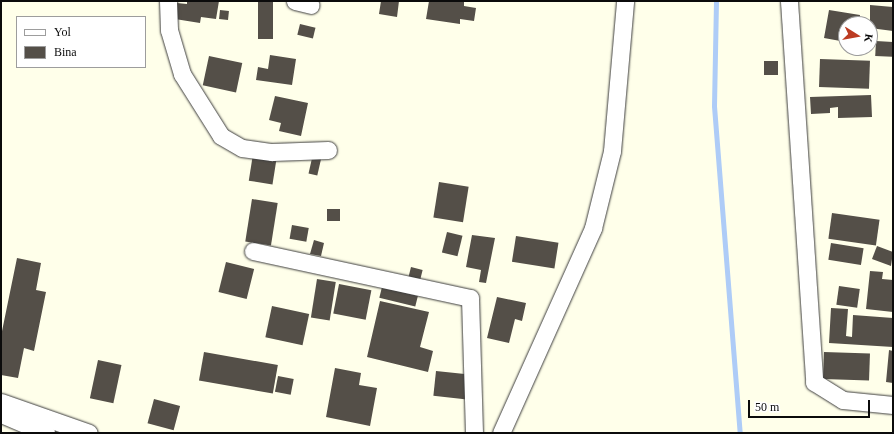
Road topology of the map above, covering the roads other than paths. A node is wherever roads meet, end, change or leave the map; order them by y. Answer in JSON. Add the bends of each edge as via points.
{"nodes":[{"id":1,"x":168,"y":1,"type":"edge"},
{"id":2,"x":625,"y":1,"type":"edge"},
{"id":3,"x":789,"y":1,"type":"edge"},
{"id":4,"x":328,"y":150,"type":"dead end"},
{"id":5,"x":253,"y":251,"type":"dead end"},
{"id":6,"x":1,"y":402,"type":"edge"},
{"id":7,"x":893,"y":405,"type":"edge"},
{"id":8,"x":1,"y":414,"type":"edge"},
{"id":9,"x":46,"y":433,"type":"edge"},
{"id":10,"x":90,"y":433,"type":"edge"},
{"id":11,"x":474,"y":433,"type":"edge"},
{"id":12,"x":501,"y":433,"type":"edge"}],
"edges":[{"from":1,"to":4,"type":"street","via":[[169,30],[182,74],[221,136],[242,148],[272,152]]},
{"from":2,"to":12,"type":"street","via":[[612,151],[593,228]]},
{"from":3,"to":7,"type":"street","via":[[814,382],[843,400]]},
{"from":5,"to":11,"type":"street","via":[[470,298]]},
{"from":6,"to":10,"type":"street"},
{"from":8,"to":9,"type":"street"}]}
